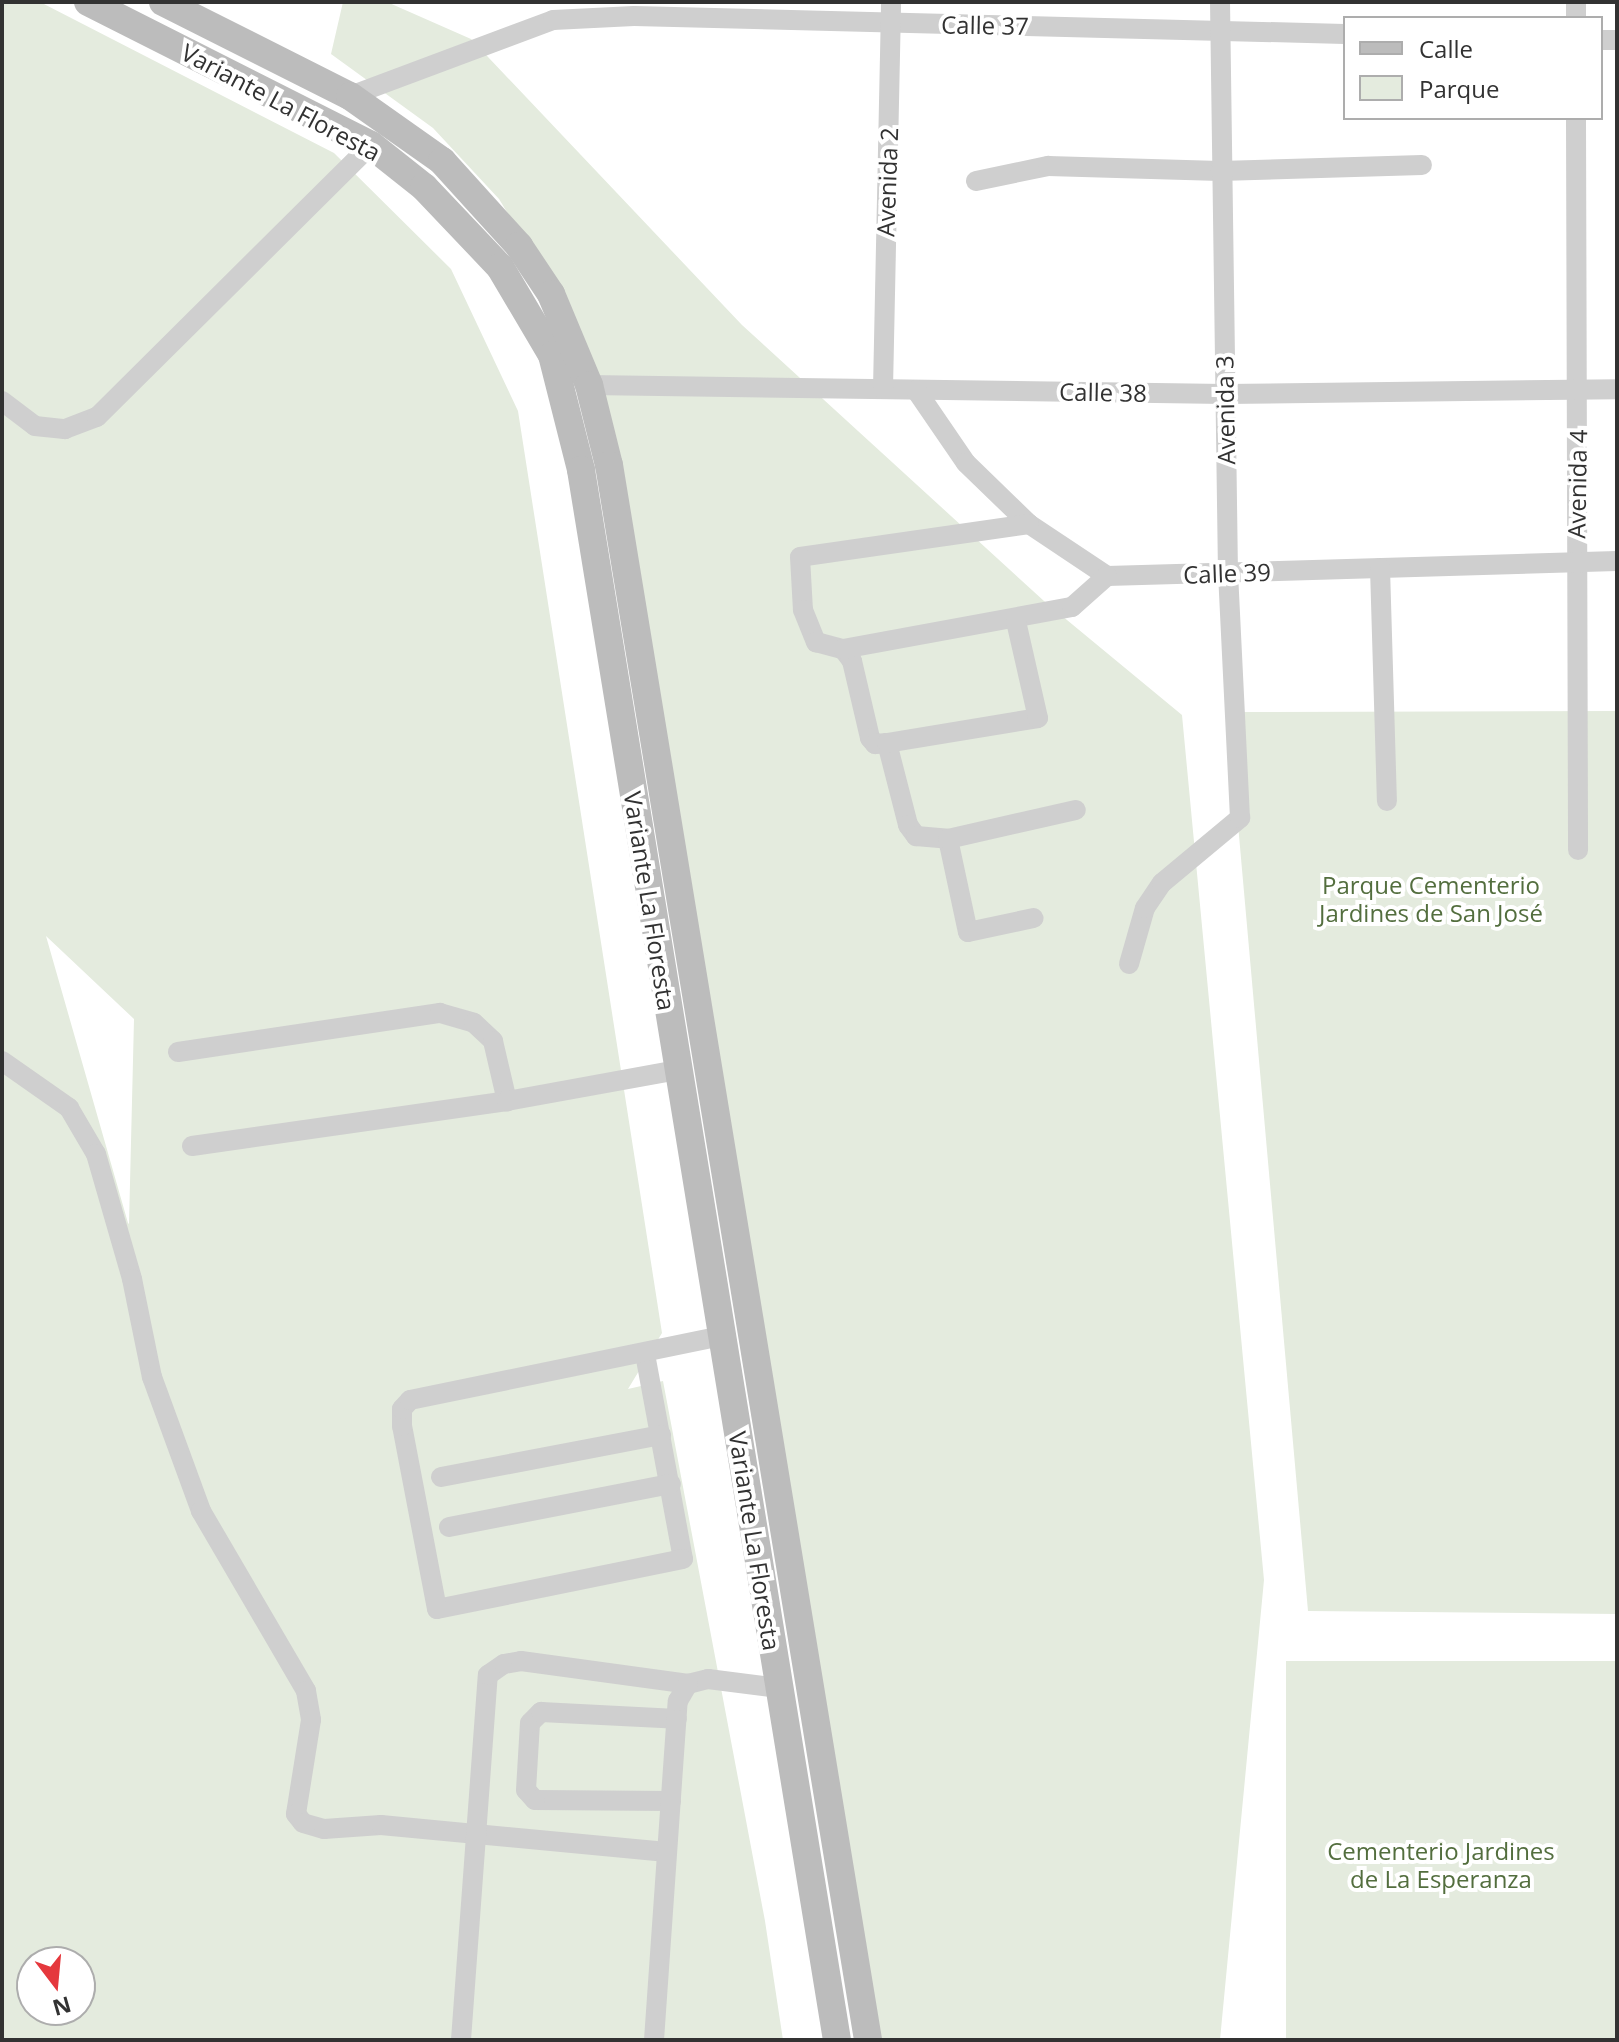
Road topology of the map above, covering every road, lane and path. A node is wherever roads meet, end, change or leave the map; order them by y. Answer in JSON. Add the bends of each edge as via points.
{"nodes":[{"id":1,"x":88,"y":2,"type":"edge"},
{"id":2,"x":163,"y":2,"type":"edge"},
{"id":3,"x":1220,"y":2,"type":"edge"},
{"id":4,"x":551,"y":11,"type":"edge"},
{"id":5,"x":891,"y":12,"type":"edge"},
{"id":6,"x":1219,"y":31,"type":"junction"},
{"id":7,"x":1343,"y":34,"type":"edge"},
{"id":8,"x":350,"y":96,"type":"junction"},
{"id":9,"x":1576,"y":120,"type":"edge"},
{"id":10,"x":371,"y":145,"type":"junction"},
{"id":11,"x":1422,"y":165,"type":"dead end"},
{"id":12,"x":1220,"y":171,"type":"junction"},
{"id":13,"x":976,"y":181,"type":"dead end"},
{"id":14,"x":589,"y":385,"type":"junction"},
{"id":15,"x":883,"y":389,"type":"junction"},
{"id":16,"x":1617,"y":389,"type":"edge"},
{"id":17,"x":916,"y":390,"type":"junction"},
{"id":18,"x":1579,"y":390,"type":"junction"},
{"id":19,"x":1225,"y":394,"type":"junction"},
{"id":20,"x":2,"y":401,"type":"edge"},
{"id":21,"x":595,"y":468,"type":"junction"},
{"id":22,"x":1029,"y":524,"type":"junction"},
{"id":23,"x":1575,"y":561,"type":"junction"},
{"id":24,"x":1617,"y":561,"type":"edge"},
{"id":25,"x":1380,"y":568,"type":"junction"},
{"id":26,"x":1228,"y":574,"type":"junction"},
{"id":27,"x":1107,"y":576,"type":"junction"},
{"id":28,"x":1016,"y":621,"type":"junction"},
{"id":29,"x":843,"y":649,"type":"junction"},
{"id":30,"x":887,"y":743,"type":"junction"},
{"id":31,"x":1387,"y":801,"type":"dead end"},
{"id":32,"x":1076,"y":810,"type":"dead end"},
{"id":33,"x":948,"y":839,"type":"junction"},
{"id":34,"x":1578,"y":850,"type":"dead end"},
{"id":35,"x":1034,"y":918,"type":"dead end"},
{"id":36,"x":1129,"y":964,"type":"dead end"},
{"id":37,"x":178,"y":1052,"type":"dead end"},
{"id":38,"x":2,"y":1061,"type":"edge"},
{"id":39,"x":678,"y":1070,"type":"junction"},
{"id":40,"x":507,"y":1101,"type":"junction"},
{"id":41,"x":192,"y":1146,"type":"dead end"},
{"id":42,"x":748,"y":1311,"type":"junction"},
{"id":43,"x":719,"y":1324,"type":"junction"},
{"id":44,"x":645,"y":1354,"type":"junction"},
{"id":45,"x":661,"y":1435,"type":"junction"},
{"id":46,"x":441,"y":1477,"type":"dead end"},
{"id":47,"x":671,"y":1484,"type":"junction"},
{"id":48,"x":449,"y":1527,"type":"dead end"},
{"id":49,"x":688,"y":1684,"type":"junction"},
{"id":50,"x":779,"y":1688,"type":"junction"},
{"id":51,"x":677,"y":1719,"type":"junction"},
{"id":52,"x":671,"y":1801,"type":"junction"},
{"id":53,"x":476,"y":1834,"type":"junction"},
{"id":54,"x":667,"y":1852,"type":"junction"},
{"id":55,"x":461,"y":2040,"type":"edge"},
{"id":56,"x":654,"y":2040,"type":"edge"},
{"id":57,"x":837,"y":2040,"type":"edge"},
{"id":58,"x":868,"y":2040,"type":"edge"}],
"edges":[{"from":1,"to":10,"type":"main road","name":"Variante La Floresta"},
{"from":2,"to":8,"type":"main road","name":"Variante La Floresta"},
{"from":3,"to":6,"type":"street","name":"Avenida 3"},
{"from":4,"to":5,"type":"street","name":"Calle 37","via":[[634,16]]},
{"from":4,"to":8,"type":"street","name":"Calle 37"},
{"from":5,"to":6,"type":"street","name":"Calle 37"},
{"from":5,"to":15,"type":"street","name":"Avenida 2"},
{"from":6,"to":7,"type":"street","name":"Calle 37"},
{"from":6,"to":12,"type":"street","name":"Avenida 3"},
{"from":8,"to":14,"type":"main road","name":"Variante La Floresta","via":[[442,161],[519,246],[551,294]]},
{"from":9,"to":18,"type":"street","name":"Avenida 4"},
{"from":10,"to":20,"type":"street","via":[[97,417],[65,429],[35,426]]},
{"from":10,"to":21,"type":"main road","name":"Variante La Floresta","via":[[458,220],[529,308]]},
{"from":11,"to":12,"type":"street"},
{"from":12,"to":13,"type":"street","via":[[1048,166]]},
{"from":12,"to":19,"type":"street","name":"Avenida 3"},
{"from":14,"to":15,"type":"street","name":"Calle 38"},
{"from":14,"to":21,"type":"main road","name":"Variante La Floresta"},
{"from":15,"to":17,"type":"street","name":"Calle 38"},
{"from":16,"to":18,"type":"street","name":"Calle 38"},
{"from":17,"to":19,"type":"street","name":"Calle 38"},
{"from":17,"to":22,"type":"street","via":[[966,463]]},
{"from":18,"to":19,"type":"street","name":"Calle 38"},
{"from":18,"to":23,"type":"street","name":"Avenida 4"},
{"from":19,"to":26,"type":"street","name":"Avenida 3"},
{"from":21,"to":39,"type":"main road","name":"Variante La Floresta"},
{"from":21,"to":42,"type":"main road","name":"Variante La Floresta"},
{"from":22,"to":27,"type":"street"},
{"from":22,"to":29,"type":"street","via":[[800,557],[803,610],[816,642]]},
{"from":23,"to":24,"type":"street","name":"Calle 39"},
{"from":23,"to":25,"type":"street","name":"Calle 39"},
{"from":23,"to":34,"type":"street","name":"Avenida 4"},
{"from":25,"to":26,"type":"street","name":"Calle 39"},
{"from":25,"to":31,"type":"street"},
{"from":26,"to":27,"type":"street","name":"Calle 39"},
{"from":26,"to":36,"type":"street","name":"Avenida 3","via":[[1240,818],[1162,883],[1145,908]]},
{"from":27,"to":28,"type":"street","via":[[1072,607]]},
{"from":28,"to":29,"type":"street"},
{"from":28,"to":30,"type":"street","via":[[1038,718]]},
{"from":29,"to":30,"type":"street","via":[[852,661],[870,738],[875,744]]},
{"from":30,"to":33,"type":"street","via":[[908,825],[916,836]]},
{"from":32,"to":33,"type":"street"},
{"from":33,"to":35,"type":"street","via":[[968,932]]},
{"from":37,"to":40,"type":"street","via":[[440,1013],[474,1023],[493,1041]]},
{"from":38,"to":53,"type":"street","via":[[69,1108],[96,1154],[132,1279],[152,1377],[201,1511],[306,1691],[311,1720],[296,1814],[303,1823],[324,1829],[381,1825]]},
{"from":39,"to":40,"type":"street"},
{"from":39,"to":43,"type":"main road","name":"Variante La Floresta"},
{"from":40,"to":41,"type":"street"},
{"from":42,"to":43,"type":"main road"},
{"from":42,"to":58,"type":"main road","name":"Variante La Floresta"},
{"from":43,"to":44,"type":"street"},
{"from":43,"to":50,"type":"main road","name":"Variante La Floresta"},
{"from":44,"to":45,"type":"street"},
{"from":44,"to":47,"type":"street","via":[[410,1400],[402,1409],[437,1609],[678,1562],[685,1554]]},
{"from":45,"to":46,"type":"street"},
{"from":45,"to":47,"type":"street"},
{"from":47,"to":48,"type":"street"},
{"from":49,"to":50,"type":"street","via":[[708,1679]]},
{"from":49,"to":51,"type":"street","via":[[678,1701]]},
{"from":49,"to":53,"type":"street","via":[[521,1661],[493,1669],[486,1682]]},
{"from":50,"to":57,"type":"main road","name":"Variante La Floresta"},
{"from":51,"to":52,"type":"street"},
{"from":51,"to":52,"type":"street","via":[[541,1712],[530,1723],[526,1790],[535,1800]]},
{"from":52,"to":54,"type":"street"},
{"from":53,"to":54,"type":"street"},
{"from":53,"to":55,"type":"street"},
{"from":54,"to":56,"type":"street"}]}
